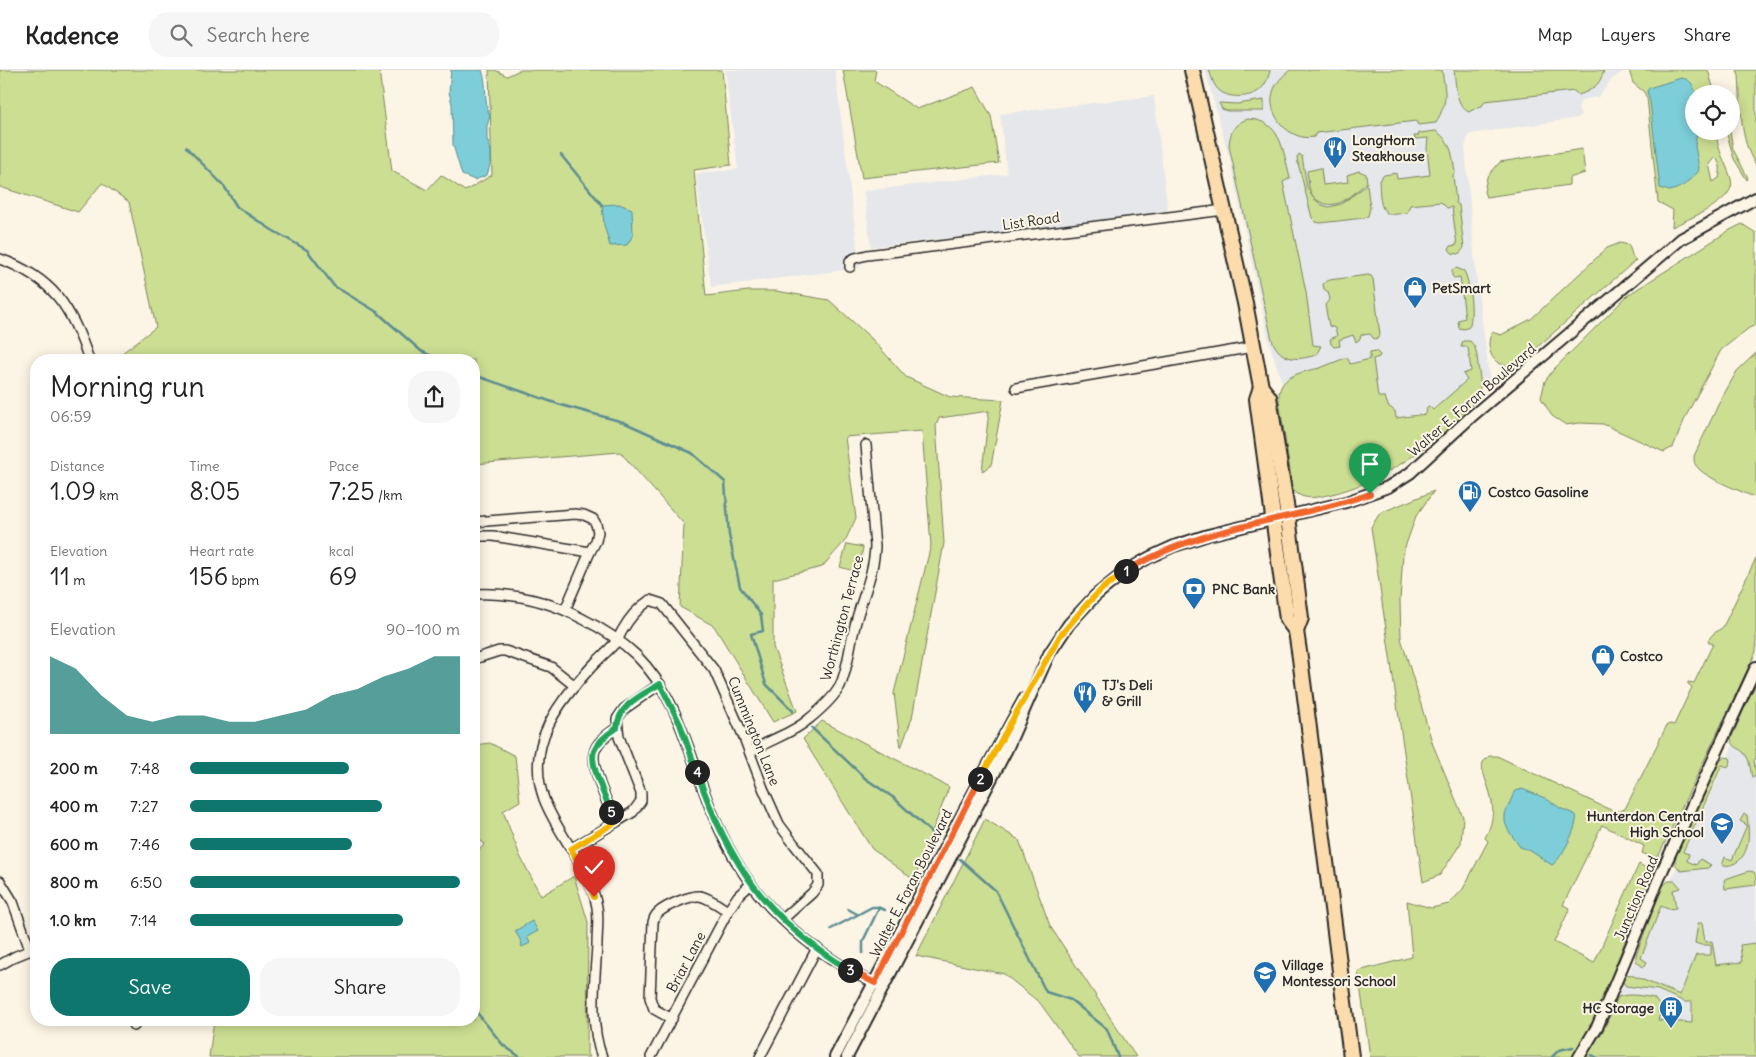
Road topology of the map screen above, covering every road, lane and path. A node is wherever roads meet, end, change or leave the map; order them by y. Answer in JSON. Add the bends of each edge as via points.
{"nodes":[{"id":1,"x":1192,"y":70,"type":"edge"},
{"id":2,"x":1756,"y":198,"type":"edge"},
{"id":3,"x":1224,"y":210,"type":"junction"},
{"id":4,"x":0,"y":259,"type":"edge"},
{"id":5,"x":850,"y":267,"type":"dead end"},
{"id":6,"x":1253,"y":347,"type":"junction"},
{"id":7,"x":87,"y":354,"type":"edge"},
{"id":8,"x":1261,"y":387,"type":"junction"},
{"id":9,"x":1016,"y":388,"type":"dead end"},
{"id":10,"x":866,"y":445,"type":"dead end"},
{"id":11,"x":1288,"y":517,"type":"junction"},
{"id":12,"x":1274,"y":520,"type":"junction"},
{"id":13,"x":480,"y":522,"type":"edge"},
{"id":14,"x":480,"y":536,"type":"edge"},
{"id":15,"x":590,"y":552,"type":"junction"},
{"id":16,"x":480,"y":594,"type":"edge"},
{"id":17,"x":565,"y":610,"type":"junction"},
{"id":18,"x":1296,"y":631,"type":"junction"},
{"id":19,"x":618,"y":640,"type":"junction"},
{"id":20,"x":480,"y":657,"type":"edge"},
{"id":21,"x":1756,"y":667,"type":"edge"},
{"id":22,"x":660,"y":684,"type":"junction"},
{"id":23,"x":575,"y":686,"type":"junction"},
{"id":24,"x":617,"y":728,"type":"junction"},
{"id":25,"x":750,"y":753,"type":"junction"},
{"id":26,"x":616,"y":822,"type":"junction"},
{"id":27,"x":571,"y":849,"type":"junction"},
{"id":28,"x":0,"y":881,"type":"edge"},
{"id":29,"x":752,"y":884,"type":"junction"},
{"id":30,"x":728,"y":911,"type":"junction"},
{"id":31,"x":783,"y":919,"type":"junction"},
{"id":32,"x":30,"y":942,"type":"edge"},
{"id":33,"x":817,"y":948,"type":"junction"},
{"id":34,"x":30,"y":950,"type":"edge"},
{"id":35,"x":0,"y":965,"type":"edge"},
{"id":36,"x":879,"y":985,"type":"junction"},
{"id":37,"x":672,"y":1019,"type":"junction"},
{"id":38,"x":602,"y":1057,"type":"edge"},
{"id":39,"x":651,"y":1057,"type":"edge"},
{"id":40,"x":760,"y":1057,"type":"edge"},
{"id":41,"x":835,"y":1057,"type":"edge"},
{"id":42,"x":847,"y":1057,"type":"edge"},
{"id":43,"x":1351,"y":1057,"type":"edge"},
{"id":44,"x":1579,"y":1057,"type":"edge"}],
"edges":[{"from":1,"to":3,"type":"highway"},
{"from":2,"to":11,"type":"street","name":"Walter E. Foran Boulevard","via":[[1681,239],[1410,473],[1370,494]]},
{"from":3,"to":5,"type":"street","name":"List Road","via":[[867,255],[850,261]]},
{"from":3,"to":6,"type":"highway"},
{"from":4,"to":7,"type":"street","via":[[33,275],[55,293],[74,321]]},
{"from":6,"to":8,"type":"highway"},
{"from":6,"to":9,"type":"street"},
{"from":8,"to":11,"type":"highway","via":[[1270,398]]},
{"from":8,"to":12,"type":"highway","via":[[1257,399]]},
{"from":10,"to":25,"type":"street","name":"Worthington Terrace","via":[[874,560],[840,684],[808,721]]},
{"from":11,"to":12,"type":"street","name":"Walter E. Foran Boulevard"},
{"from":11,"to":18,"type":"highway","via":[[1301,618]]},
{"from":12,"to":18,"type":"highway","via":[[1287,619]]},
{"from":12,"to":36,"type":"street","name":"Walter E. Foran Boulevard","via":[[1195,539],[1158,553],[1102,589],[1074,618],[1049,654],[1010,724]]},
{"from":13,"to":15,"type":"street","via":[[584,515],[593,518],[598,532]]},
{"from":14,"to":15,"type":"street"},
{"from":15,"to":17,"type":"street"},
{"from":16,"to":17,"type":"street","via":[[530,598]]},
{"from":17,"to":19,"type":"street"},
{"from":18,"to":43,"type":"highway"},
{"from":19,"to":22,"type":"street","via":[[642,661]]},
{"from":19,"to":23,"type":"street"},
{"from":19,"to":25,"type":"street","name":"Cummington Lane","via":[[639,607],[650,600],[662,604],[714,670]]},
{"from":20,"to":23,"type":"street","via":[[505,651],[551,667]]},
{"from":21,"to":44,"type":"street","name":"Junction Road","via":[[1662,870],[1598,1026]]},
{"from":22,"to":24,"type":"street","via":[[624,709],[617,718]]},
{"from":22,"to":29,"type":"street","via":[[680,724],[717,824]]},
{"from":23,"to":27,"type":"street","via":[[549,722],[539,760],[544,798]]},
{"from":24,"to":26,"type":"street","via":[[594,751],[594,765]]},
{"from":24,"to":26,"type":"street","via":[[641,801],[633,812]]},
{"from":25,"to":31,"type":"street","name":"Cummington Lane","via":[[784,831],[818,874],[818,885]]},
{"from":26,"to":27,"type":"street"},
{"from":27,"to":38,"type":"street","via":[[596,905],[595,1017]]},
{"from":28,"to":32,"type":"street"},
{"from":29,"to":30,"type":"street","name":"Briar Lane"},
{"from":29,"to":31,"type":"street"},
{"from":30,"to":37,"type":"street","name":"Briar Lane"},
{"from":30,"to":37,"type":"street","via":[[709,899],[696,896],[662,910],[654,917],[650,998],[654,1009]]},
{"from":31,"to":33,"type":"street"},
{"from":33,"to":36,"type":"street"},
{"from":33,"to":40,"type":"street"},
{"from":34,"to":35,"type":"street"},
{"from":36,"to":41,"type":"street","name":"Walter E. Foran Boulevard"},
{"from":36,"to":42,"type":"street","name":"Walter E. Foran Boulevard"},
{"from":37,"to":39,"type":"street","name":"Briar Lane"}]}
